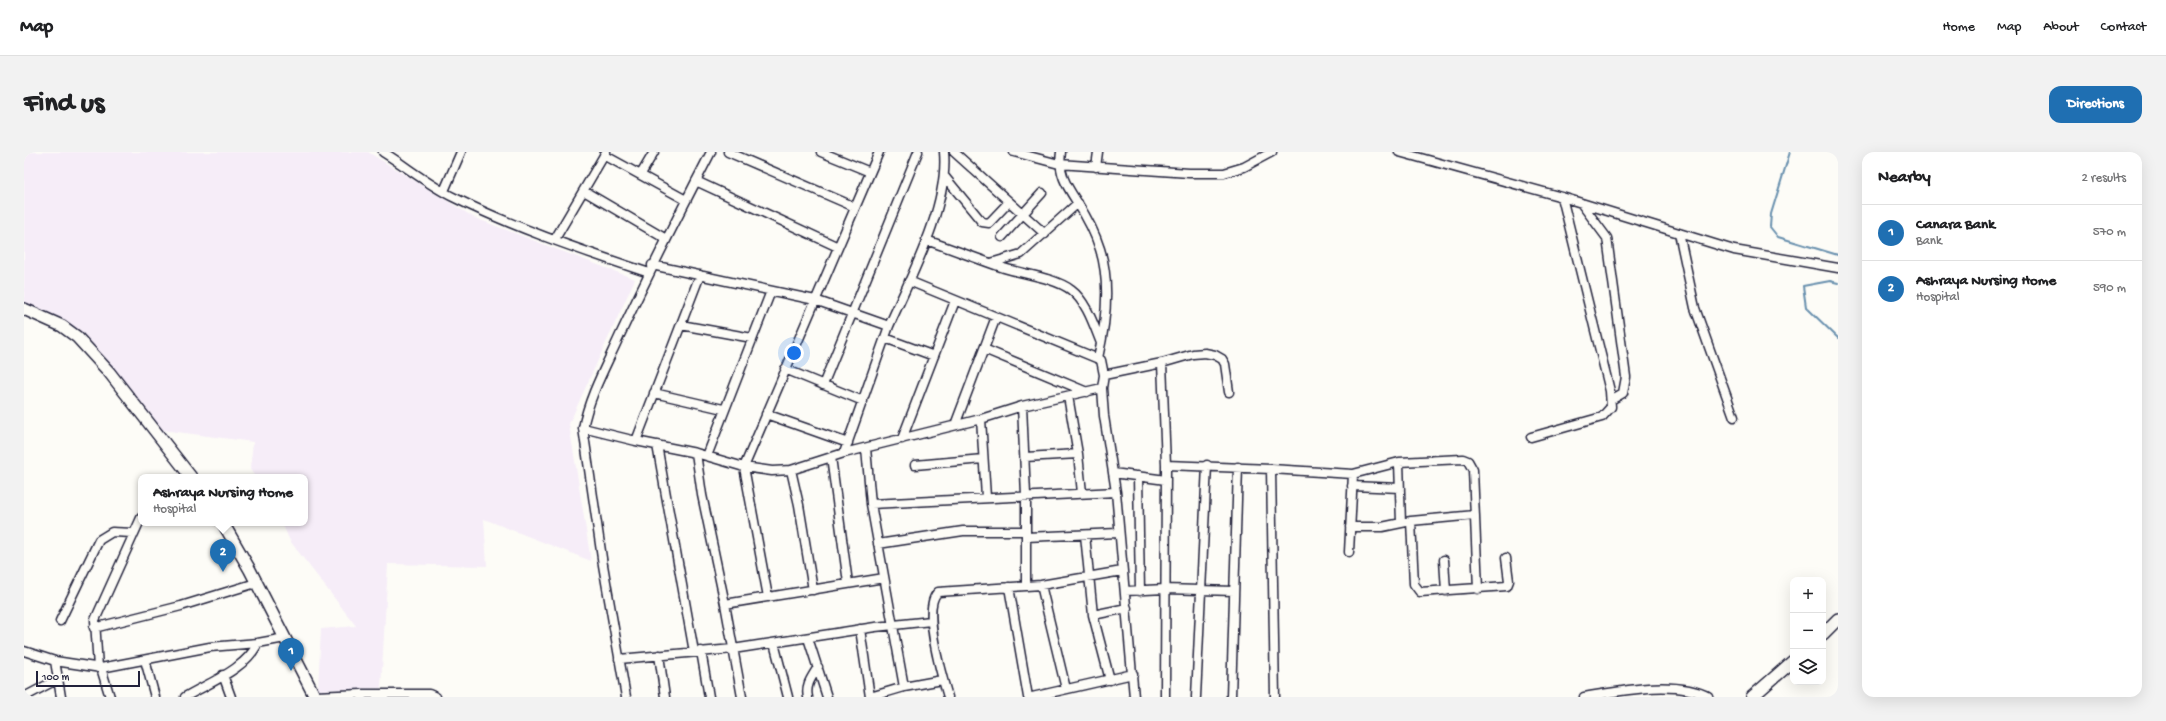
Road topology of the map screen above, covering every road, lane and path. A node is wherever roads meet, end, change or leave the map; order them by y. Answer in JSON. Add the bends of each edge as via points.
{"nodes":[{"id":1,"x":461,"y":152,"type":"edge"},
{"id":2,"x":654,"y":152,"type":"edge"},
{"id":3,"x":711,"y":152,"type":"edge"},
{"id":4,"x":728,"y":152,"type":"edge"},
{"id":5,"x":821,"y":152,"type":"edge"},
{"id":6,"x":879,"y":152,"type":"edge"},
{"id":7,"x":918,"y":152,"type":"edge"},
{"id":8,"x":944,"y":152,"type":"edge"},
{"id":9,"x":954,"y":152,"type":"edge"},
{"id":10,"x":1016,"y":152,"type":"edge"},
{"id":11,"x":1061,"y":152,"type":"edge"},
{"id":12,"x":1098,"y":152,"type":"edge"},
{"id":13,"x":1272,"y":152,"type":"edge"},
{"id":14,"x":1399,"y":152,"type":"edge"},
{"id":15,"x":605,"y":153,"type":"edge"},
{"id":16,"x":389,"y":154,"type":"edge"},
{"id":17,"x":1423,"y":156,"type":"edge"},
{"id":18,"x":1059,"y":164,"type":"junction"},
{"id":19,"x":1096,"y":167,"type":"junction"},
{"id":20,"x":870,"y":172,"type":"junction"},
{"id":21,"x":641,"y":174,"type":"junction"},
{"id":22,"x":945,"y":177,"type":"junction"},
{"id":23,"x":696,"y":181,"type":"junction"},
{"id":24,"x":444,"y":191,"type":"junction"},
{"id":25,"x":584,"y":191,"type":"junction"},
{"id":26,"x":1042,"y":193,"type":"dead end"},
{"id":27,"x":1562,"y":197,"type":"junction"},
{"id":28,"x":686,"y":200,"type":"junction"},
{"id":29,"x":1009,"y":202,"type":"junction"},
{"id":30,"x":1078,"y":203,"type":"junction"},
{"id":31,"x":1581,"y":203,"type":"junction"},
{"id":32,"x":855,"y":207,"type":"junction"},
{"id":33,"x":1023,"y":214,"type":"junction"},
{"id":34,"x":1679,"y":233,"type":"junction"},
{"id":35,"x":1045,"y":234,"type":"junction"},
{"id":36,"x":1002,"y":237,"type":"dead end"},
{"id":37,"x":555,"y":239,"type":"junction"},
{"id":38,"x":666,"y":239,"type":"junction"},
{"id":39,"x":926,"y":240,"type":"junction"},
{"id":40,"x":838,"y":247,"type":"junction"},
{"id":41,"x":991,"y":263,"type":"junction"},
{"id":42,"x":652,"y":265,"type":"junction"},
{"id":43,"x":1838,"y":268,"type":"edge"},
{"id":44,"x":649,"y":273,"type":"junction"},
{"id":45,"x":700,"y":275,"type":"junction"},
{"id":46,"x":909,"y":282,"type":"junction"},
{"id":47,"x":771,"y":290,"type":"junction"},
{"id":48,"x":815,"y":300,"type":"junction"},
{"id":49,"x":955,"y":302,"type":"junction"},
{"id":50,"x":24,"y":309,"type":"edge"},
{"id":51,"x":851,"y":312,"type":"junction"},
{"id":52,"x":996,"y":317,"type":"junction"},
{"id":53,"x":681,"y":325,"type":"junction"},
{"id":54,"x":889,"y":326,"type":"junction"},
{"id":55,"x":752,"y":338,"type":"junction"},
{"id":56,"x":885,"y":338,"type":"junction"},
{"id":57,"x":1101,"y":343,"type":"junction"},
{"id":58,"x":984,"y":349,"type":"junction"},
{"id":59,"x":934,"y":356,"type":"junction"},
{"id":60,"x":1098,"y":358,"type":"junction"},
{"id":61,"x":1162,"y":363,"type":"junction"},
{"id":62,"x":785,"y":370,"type":"junction"},
{"id":63,"x":1104,"y":375,"type":"junction"},
{"id":64,"x":824,"y":385,"type":"junction"},
{"id":65,"x":1102,"y":388,"type":"junction"},
{"id":66,"x":1087,"y":392,"type":"junction"},
{"id":67,"x":1229,"y":392,"type":"dead end"},
{"id":68,"x":654,"y":394,"type":"junction"},
{"id":69,"x":1068,"y":396,"type":"junction"},
{"id":70,"x":1611,"y":400,"type":"junction"},
{"id":71,"x":863,"y":401,"type":"junction"},
{"id":72,"x":1022,"y":406,"type":"junction"},
{"id":73,"x":723,"y":409,"type":"junction"},
{"id":74,"x":766,"y":414,"type":"junction"},
{"id":75,"x":1734,"y":418,"type":"dead end"},
{"id":76,"x":981,"y":419,"type":"junction"},
{"id":77,"x":955,"y":425,"type":"junction"},
{"id":78,"x":583,"y":428,"type":"junction"},
{"id":79,"x":1531,"y":437,"type":"dead end"},
{"id":80,"x":902,"y":439,"type":"junction"},
{"id":81,"x":636,"y":441,"type":"junction"},
{"id":82,"x":848,"y":443,"type":"junction"},
{"id":83,"x":657,"y":445,"type":"junction"},
{"id":84,"x":866,"y":448,"type":"junction"},
{"id":85,"x":696,"y":453,"type":"junction"},
{"id":86,"x":844,"y":453,"type":"junction"},
{"id":87,"x":1078,"y":454,"type":"junction"},
{"id":88,"x":707,"y":456,"type":"junction"},
{"id":89,"x":831,"y":457,"type":"junction"},
{"id":90,"x":1025,"y":457,"type":"junction"},
{"id":91,"x":983,"y":459,"type":"junction"},
{"id":92,"x":1399,"y":462,"type":"junction"},
{"id":93,"x":915,"y":465,"type":"dead end"},
{"id":94,"x":1166,"y":465,"type":"junction"},
{"id":95,"x":1207,"y":465,"type":"junction"},
{"id":96,"x":744,"y":467,"type":"junction"},
{"id":97,"x":1238,"y":467,"type":"junction"},
{"id":98,"x":1271,"y":469,"type":"junction"},
{"id":99,"x":791,"y":470,"type":"junction"},
{"id":100,"x":1113,"y":473,"type":"junction"},
{"id":101,"x":189,"y":474,"type":"edge"},
{"id":102,"x":1353,"y":474,"type":"junction"},
{"id":103,"x":1138,"y":476,"type":"junction"},
{"id":104,"x":1166,"y":480,"type":"junction"},
{"id":105,"x":1352,"y":486,"type":"junction"},
{"id":106,"x":1400,"y":488,"type":"junction"},
{"id":107,"x":1116,"y":492,"type":"junction"},
{"id":108,"x":1082,"y":493,"type":"junction"},
{"id":109,"x":1026,"y":496,"type":"junction"},
{"id":110,"x":986,"y":497,"type":"junction"},
{"id":111,"x":871,"y":504,"type":"junction"},
{"id":112,"x":1474,"y":515,"type":"junction"},
{"id":113,"x":1411,"y":521,"type":"junction"},
{"id":114,"x":1401,"y":523,"type":"junction"},
{"id":115,"x":138,"y":524,"type":"edge"},
{"id":116,"x":225,"y":526,"type":"edge"},
{"id":117,"x":1350,"y":528,"type":"junction"},
{"id":118,"x":133,"y":533,"type":"junction"},
{"id":119,"x":1118,"y":533,"type":"junction"},
{"id":120,"x":1026,"y":534,"type":"junction"},
{"id":121,"x":1085,"y":535,"type":"junction"},
{"id":122,"x":878,"y":544,"type":"junction"},
{"id":123,"x":1349,"y":552,"type":"dead end"},
{"id":124,"x":1506,"y":558,"type":"dead end"},
{"id":125,"x":1444,"y":560,"type":"dead end"},
{"id":126,"x":1122,"y":571,"type":"junction"},
{"id":127,"x":1089,"y":577,"type":"junction"},
{"id":128,"x":884,"y":578,"type":"junction"},
{"id":129,"x":256,"y":582,"type":"junction"},
{"id":130,"x":848,"y":583,"type":"junction"},
{"id":131,"x":1041,"y":585,"type":"junction"},
{"id":132,"x":1026,"y":586,"type":"junction"},
{"id":133,"x":1009,"y":588,"type":"junction"},
{"id":134,"x":1166,"y":589,"type":"junction"},
{"id":135,"x":1478,"y":589,"type":"junction"},
{"id":136,"x":813,"y":590,"type":"junction"},
{"id":137,"x":1201,"y":590,"type":"junction"},
{"id":138,"x":1140,"y":591,"type":"junction"},
{"id":139,"x":1234,"y":591,"type":"junction"},
{"id":140,"x":1446,"y":591,"type":"junction"},
{"id":141,"x":1125,"y":592,"type":"junction"},
{"id":142,"x":768,"y":597,"type":"junction"},
{"id":143,"x":725,"y":604,"type":"junction"},
{"id":144,"x":1127,"y":608,"type":"junction"},
{"id":145,"x":1093,"y":615,"type":"junction"},
{"id":146,"x":1838,"y":620,"type":"edge"},
{"id":147,"x":60,"y":621,"type":"dead end"},
{"id":148,"x":931,"y":621,"type":"junction"},
{"id":149,"x":893,"y":625,"type":"junction"},
{"id":150,"x":94,"y":628,"type":"junction"},
{"id":151,"x":860,"y":629,"type":"junction"},
{"id":152,"x":1826,"y":631,"type":"edge"},
{"id":153,"x":285,"y":638,"type":"junction"},
{"id":154,"x":808,"y":638,"type":"junction"},
{"id":155,"x":258,"y":643,"type":"junction"},
{"id":156,"x":774,"y":643,"type":"junction"},
{"id":157,"x":733,"y":649,"type":"junction"},
{"id":158,"x":24,"y":651,"type":"edge"},
{"id":159,"x":697,"y":652,"type":"junction"},
{"id":160,"x":659,"y":655,"type":"junction"},
{"id":161,"x":619,"y":659,"type":"junction"},
{"id":162,"x":145,"y":660,"type":"junction"},
{"id":163,"x":55,"y":661,"type":"junction"},
{"id":164,"x":1790,"y":664,"type":"edge"},
{"id":165,"x":818,"y":667,"type":"junction"},
{"id":166,"x":99,"y":668,"type":"junction"},
{"id":167,"x":1133,"y":674,"type":"junction"},
{"id":168,"x":223,"y":675,"type":"junction"},
{"id":169,"x":58,"y":679,"type":"junction"},
{"id":170,"x":942,"y":680,"type":"junction"},
{"id":171,"x":1110,"y":680,"type":"junction"},
{"id":172,"x":904,"y":687,"type":"junction"},
{"id":173,"x":1066,"y":689,"type":"junction"},
{"id":174,"x":315,"y":696,"type":"edge"},
{"id":175,"x":362,"y":696,"type":"edge"},
{"id":176,"x":399,"y":696,"type":"edge"},
{"id":177,"x":24,"y":697,"type":"edge"},
{"id":178,"x":61,"y":697,"type":"edge"},
{"id":179,"x":110,"y":697,"type":"edge"},
{"id":180,"x":154,"y":697,"type":"edge"},
{"id":181,"x":185,"y":697,"type":"edge"},
{"id":182,"x":231,"y":697,"type":"edge"},
{"id":183,"x":436,"y":697,"type":"edge"},
{"id":184,"x":626,"y":697,"type":"edge"},
{"id":185,"x":665,"y":697,"type":"edge"},
{"id":186,"x":709,"y":697,"type":"edge"},
{"id":187,"x":742,"y":697,"type":"edge"},
{"id":188,"x":788,"y":697,"type":"edge"},
{"id":189,"x":808,"y":697,"type":"edge"},
{"id":190,"x":827,"y":697,"type":"edge"},
{"id":191,"x":870,"y":697,"type":"edge"},
{"id":192,"x":948,"y":697,"type":"edge"},
{"id":193,"x":1028,"y":697,"type":"edge"},
{"id":194,"x":1032,"y":697,"type":"edge"},
{"id":195,"x":1134,"y":697,"type":"edge"},
{"id":196,"x":1165,"y":697,"type":"edge"},
{"id":197,"x":1196,"y":697,"type":"edge"},
{"id":198,"x":1231,"y":697,"type":"edge"},
{"id":199,"x":1275,"y":697,"type":"edge"},
{"id":200,"x":1584,"y":697,"type":"edge"},
{"id":201,"x":1709,"y":697,"type":"edge"},
{"id":202,"x":1752,"y":697,"type":"edge"}],
"edges":[{"from":1,"to":24,"type":"street"},
{"from":2,"to":21,"type":"street"},
{"from":3,"to":23,"type":"street"},
{"from":4,"to":32,"type":"street"},
{"from":5,"to":20,"type":"street"},
{"from":6,"to":20,"type":"street"},
{"from":7,"to":51,"type":"street"},
{"from":8,"to":22,"type":"street"},
{"from":9,"to":29,"type":"street"},
{"from":10,"to":18,"type":"street"},
{"from":11,"to":18,"type":"street"},
{"from":12,"to":19,"type":"street"},
{"from":13,"to":19,"type":"street","via":[[1244,167],[1224,173]]},
{"from":14,"to":17,"type":"street"},
{"from":15,"to":21,"type":"street"},
{"from":15,"to":25,"type":"street"},
{"from":16,"to":24,"type":"street"},
{"from":17,"to":27,"type":"street"},
{"from":18,"to":19,"type":"street"},
{"from":18,"to":30,"type":"street","via":[[1065,183]]},
{"from":20,"to":32,"type":"street"},
{"from":21,"to":28,"type":"street"},
{"from":22,"to":29,"type":"street","via":[[982,222],[989,223]]},
{"from":22,"to":39,"type":"street","via":[[939,207]]},
{"from":23,"to":28,"type":"street"},
{"from":23,"to":40,"type":"street"},
{"from":24,"to":37,"type":"street","via":[[478,209]]},
{"from":25,"to":37,"type":"street"},
{"from":25,"to":38,"type":"street"},
{"from":26,"to":33,"type":"street"},
{"from":27,"to":31,"type":"street"},
{"from":27,"to":70,"type":"street"},
{"from":28,"to":38,"type":"street"},
{"from":29,"to":33,"type":"street"},
{"from":30,"to":35,"type":"street"},
{"from":30,"to":57,"type":"street","via":[[1095,236],[1104,266],[1106,301]]},
{"from":31,"to":34,"type":"street"},
{"from":31,"to":70,"type":"street","via":[[1603,230],[1610,251],[1626,377],[1623,393]]},
{"from":32,"to":40,"type":"street"},
{"from":33,"to":35,"type":"street"},
{"from":33,"to":36,"type":"street"},
{"from":34,"to":43,"type":"street","via":[[1752,254]]},
{"from":34,"to":75,"type":"street","via":[[1695,308]]},
{"from":35,"to":41,"type":"street","via":[[1021,254]]},
{"from":37,"to":44,"type":"street"},
{"from":38,"to":42,"type":"street"},
{"from":39,"to":41,"type":"street"},
{"from":39,"to":46,"type":"street"},
{"from":40,"to":48,"type":"street"},
{"from":41,"to":57,"type":"street","via":[[1071,290],[1089,315]]},
{"from":42,"to":44,"type":"street"},
{"from":42,"to":45,"type":"street"},
{"from":44,"to":78,"type":"street","via":[[585,416]]},
{"from":45,"to":47,"type":"street"},
{"from":45,"to":53,"type":"street"},
{"from":46,"to":49,"type":"street"},
{"from":46,"to":54,"type":"street"},
{"from":47,"to":48,"type":"street"},
{"from":47,"to":55,"type":"street"},
{"from":48,"to":51,"type":"street"},
{"from":48,"to":62,"type":"street"},
{"from":49,"to":52,"type":"street"},
{"from":49,"to":59,"type":"street"},
{"from":50,"to":101,"type":"main road","via":[[62,326],[77,337],[109,372]]},
{"from":51,"to":54,"type":"street"},
{"from":51,"to":64,"type":"street"},
{"from":52,"to":58,"type":"street"},
{"from":52,"to":60,"type":"street"},
{"from":53,"to":55,"type":"street"},
{"from":53,"to":68,"type":"street"},
{"from":54,"to":56,"type":"street"},
{"from":55,"to":73,"type":"street"},
{"from":56,"to":59,"type":"street"},
{"from":56,"to":71,"type":"street"},
{"from":57,"to":60,"type":"street"},
{"from":58,"to":66,"type":"street"},
{"from":58,"to":77,"type":"street"},
{"from":59,"to":80,"type":"street"},
{"from":60,"to":63,"type":"street","via":[[1103,365]]},
{"from":61,"to":63,"type":"street"},
{"from":61,"to":67,"type":"street","via":[[1193,354],[1216,355],[1225,364]]},
{"from":61,"to":94,"type":"street"},
{"from":62,"to":64,"type":"street"},
{"from":62,"to":74,"type":"street"},
{"from":63,"to":65,"type":"street"},
{"from":64,"to":71,"type":"street"},
{"from":65,"to":66,"type":"street"},
{"from":65,"to":100,"type":"street"},
{"from":66,"to":69,"type":"street"},
{"from":68,"to":73,"type":"street"},
{"from":68,"to":81,"type":"street"},
{"from":69,"to":72,"type":"street"},
{"from":69,"to":87,"type":"street"},
{"from":70,"to":79,"type":"street","via":[[1611,407],[1602,417]]},
{"from":71,"to":82,"type":"street"},
{"from":72,"to":76,"type":"street"},
{"from":72,"to":90,"type":"street"},
{"from":73,"to":88,"type":"street"},
{"from":74,"to":82,"type":"street"},
{"from":74,"to":96,"type":"street"},
{"from":76,"to":77,"type":"street"},
{"from":76,"to":91,"type":"street"},
{"from":77,"to":80,"type":"street"},
{"from":78,"to":81,"type":"street"},
{"from":78,"to":161,"type":"street"},
{"from":80,"to":84,"type":"street"},
{"from":81,"to":83,"type":"street"},
{"from":82,"to":86,"type":"street"},
{"from":83,"to":85,"type":"street"},
{"from":83,"to":159,"type":"street"},
{"from":84,"to":86,"type":"street"},
{"from":84,"to":111,"type":"street"},
{"from":85,"to":88,"type":"street"},
{"from":85,"to":143,"type":"street","via":[[702,495]]},
{"from":86,"to":89,"type":"street"},
{"from":87,"to":90,"type":"street"},
{"from":87,"to":108,"type":"street"},
{"from":88,"to":96,"type":"street"},
{"from":89,"to":99,"type":"street"},
{"from":89,"to":130,"type":"street"},
{"from":90,"to":109,"type":"street"},
{"from":91,"to":93,"type":"street"},
{"from":91,"to":110,"type":"street"},
{"from":92,"to":102,"type":"street"},
{"from":92,"to":106,"type":"street"},
{"from":92,"to":112,"type":"street","via":[[1463,459],[1468,461],[1472,470]]},
{"from":94,"to":95,"type":"street"},
{"from":94,"to":104,"type":"street"},
{"from":95,"to":97,"type":"street"},
{"from":95,"to":137,"type":"street"},
{"from":96,"to":99,"type":"street","via":[[772,471]]},
{"from":96,"to":142,"type":"street"},
{"from":97,"to":98,"type":"street"},
{"from":97,"to":139,"type":"street"},
{"from":98,"to":102,"type":"street"},
{"from":98,"to":199,"type":"street"},
{"from":99,"to":136,"type":"street"},
{"from":100,"to":103,"type":"street"},
{"from":100,"to":107,"type":"street"},
{"from":102,"to":105,"type":"street"},
{"from":103,"to":104,"type":"street"},
{"from":103,"to":138,"type":"street"},
{"from":104,"to":134,"type":"street"},
{"from":105,"to":106,"type":"street"},
{"from":105,"to":117,"type":"street"},
{"from":106,"to":114,"type":"street"},
{"from":107,"to":108,"type":"street"},
{"from":107,"to":119,"type":"street"},
{"from":108,"to":109,"type":"street"},
{"from":109,"to":110,"type":"street"},
{"from":109,"to":120,"type":"street"},
{"from":110,"to":111,"type":"street"},
{"from":111,"to":122,"type":"street"},
{"from":112,"to":113,"type":"street"},
{"from":112,"to":135,"type":"street"},
{"from":113,"to":114,"type":"street"},
{"from":113,"to":140,"type":"street","via":[[1414,584],[1420,592]]},
{"from":114,"to":117,"type":"street","via":[[1382,527]]},
{"from":115,"to":118,"type":"street"},
{"from":116,"to":129,"type":"main road"},
{"from":117,"to":123,"type":"street"},
{"from":118,"to":147,"type":"street","via":[[112,532],[99,540]]},
{"from":118,"to":150,"type":"street"},
{"from":119,"to":121,"type":"street"},
{"from":119,"to":126,"type":"street"},
{"from":120,"to":121,"type":"street"},
{"from":120,"to":122,"type":"street","via":[[962,531]]},
{"from":120,"to":132,"type":"street"},
{"from":121,"to":127,"type":"street"},
{"from":122,"to":128,"type":"street"},
{"from":124,"to":135,"type":"street","via":[[1509,581],[1507,586]]},
{"from":125,"to":140,"type":"street"},
{"from":126,"to":127,"type":"street"},
{"from":126,"to":141,"type":"street"},
{"from":127,"to":131,"type":"street"},
{"from":127,"to":145,"type":"street"},
{"from":128,"to":130,"type":"street"},
{"from":128,"to":149,"type":"street"},
{"from":129,"to":150,"type":"street","via":[[181,606]]},
{"from":129,"to":153,"type":"main road"},
{"from":130,"to":136,"type":"street"},
{"from":131,"to":132,"type":"street"},
{"from":131,"to":173,"type":"street"},
{"from":132,"to":133,"type":"street"},
{"from":133,"to":148,"type":"street","via":[[938,592],[932,600]]},
{"from":133,"to":193,"type":"street"},
{"from":134,"to":137,"type":"street"},
{"from":134,"to":138,"type":"street"},
{"from":134,"to":196,"type":"street"},
{"from":135,"to":140,"type":"street"},
{"from":136,"to":142,"type":"street"},
{"from":137,"to":139,"type":"street"},
{"from":137,"to":197,"type":"street"},
{"from":138,"to":141,"type":"street"},
{"from":139,"to":198,"type":"street"},
{"from":141,"to":144,"type":"street"},
{"from":142,"to":143,"type":"street"},
{"from":143,"to":157,"type":"street"},
{"from":144,"to":145,"type":"street"},
{"from":144,"to":167,"type":"street"},
{"from":145,"to":171,"type":"street"},
{"from":146,"to":152,"type":"main road"},
{"from":148,"to":149,"type":"street"},
{"from":148,"to":170,"type":"street"},
{"from":149,"to":151,"type":"street"},
{"from":149,"to":172,"type":"street"},
{"from":150,"to":166,"type":"street"},
{"from":151,"to":154,"type":"street"},
{"from":151,"to":191,"type":"street"},
{"from":153,"to":155,"type":"street"},
{"from":153,"to":174,"type":"main road"},
{"from":154,"to":156,"type":"street"},
{"from":154,"to":165,"type":"street"},
{"from":155,"to":162,"type":"street","via":[[210,647]]},
{"from":155,"to":168,"type":"street","via":[[254,652]]},
{"from":156,"to":157,"type":"street"},
{"from":156,"to":188,"type":"street"},
{"from":157,"to":159,"type":"street"},
{"from":157,"to":187,"type":"street"},
{"from":158,"to":163,"type":"street"},
{"from":159,"to":160,"type":"street"},
{"from":159,"to":186,"type":"street"},
{"from":160,"to":161,"type":"street"},
{"from":160,"to":185,"type":"street"},
{"from":161,"to":184,"type":"street"},
{"from":162,"to":166,"type":"street"},
{"from":162,"to":180,"type":"street"},
{"from":163,"to":166,"type":"street"},
{"from":163,"to":169,"type":"street"},
{"from":164,"to":202,"type":"main road"},
{"from":165,"to":189,"type":"street","via":[[809,680]]},
{"from":165,"to":190,"type":"street"},
{"from":166,"to":179,"type":"street"},
{"from":167,"to":171,"type":"street"},
{"from":167,"to":195,"type":"street"},
{"from":168,"to":181,"type":"street"},
{"from":168,"to":182,"type":"street"},
{"from":169,"to":177,"type":"street"},
{"from":169,"to":178,"type":"street"},
{"from":170,"to":172,"type":"street"},
{"from":170,"to":192,"type":"street"},
{"from":171,"to":173,"type":"street"},
{"from":172,"to":191,"type":"street"},
{"from":173,"to":194,"type":"street"},
{"from":174,"to":175,"type":"street"},
{"from":175,"to":176,"type":"street"},
{"from":176,"to":183,"type":"street","via":[[429,694]]},
{"from":200,"to":201,"type":"street","via":[[1649,689],[1687,689]]}]}
